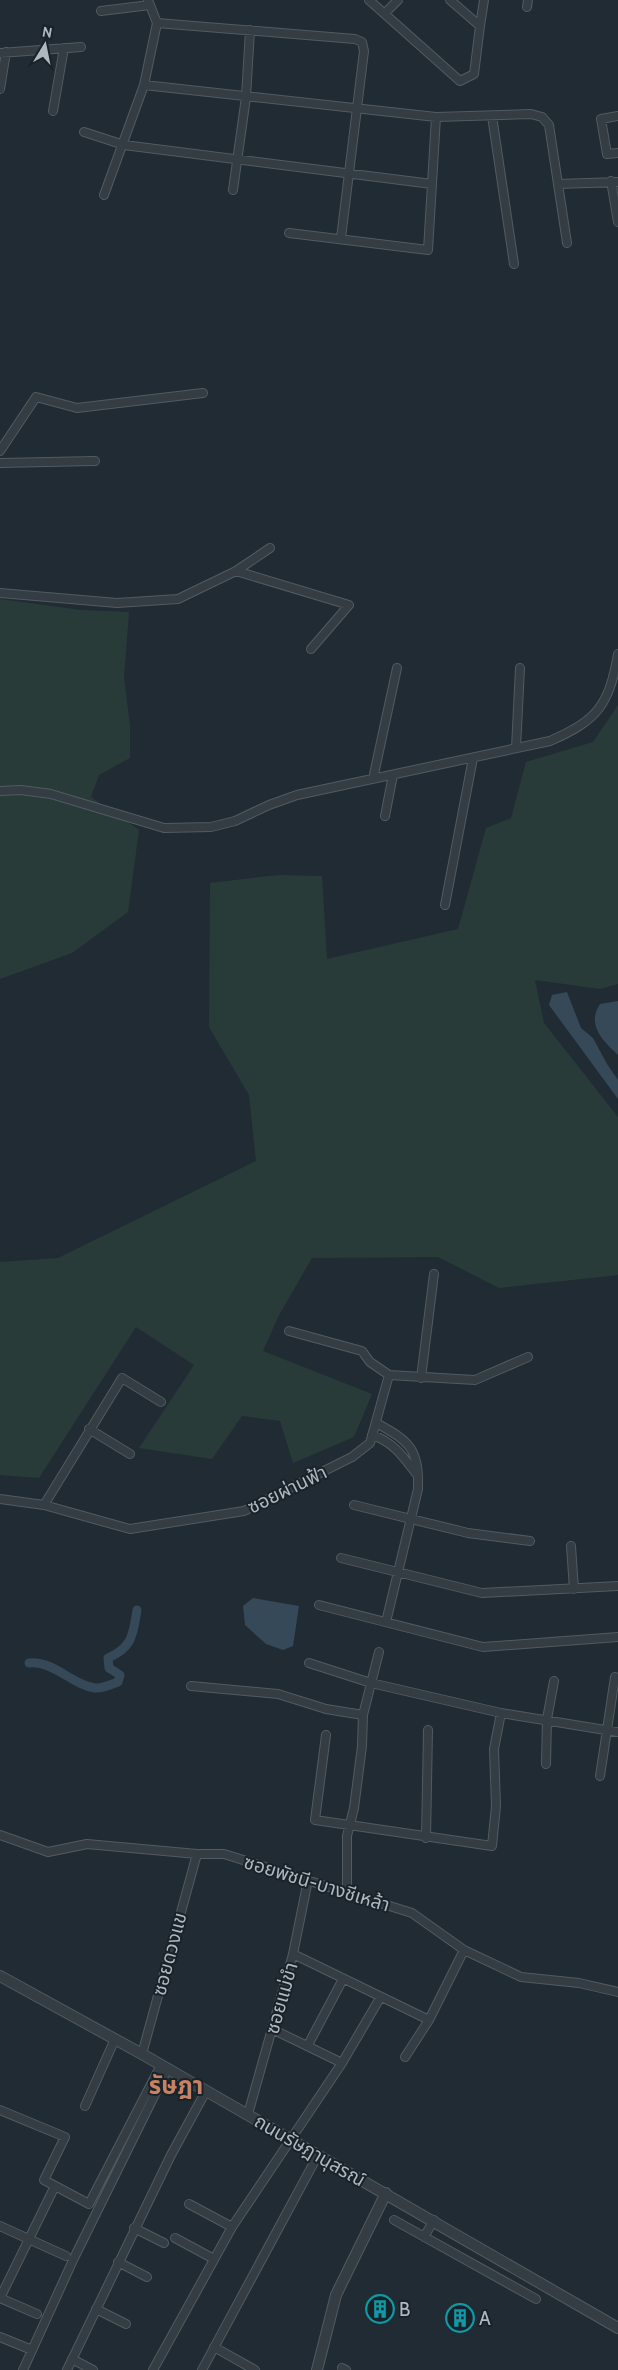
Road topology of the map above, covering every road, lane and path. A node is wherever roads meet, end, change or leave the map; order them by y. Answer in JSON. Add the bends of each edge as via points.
{"nodes":[{"id":1,"x":369,"y":0,"type":"edge"},
{"id":2,"x":398,"y":0,"type":"edge"},
{"id":3,"x":450,"y":0,"type":"edge"},
{"id":4,"x":484,"y":0,"type":"edge"},
{"id":5,"x":149,"y":2,"type":"edge"},
{"id":6,"x":101,"y":11,"type":"dead end"},
{"id":7,"x":384,"y":14,"type":"junction"},
{"id":8,"x":157,"y":23,"type":"junction"},
{"id":9,"x":480,"y":26,"type":"junction"},
{"id":10,"x":250,"y":30,"type":"junction"},
{"id":11,"x":81,"y":47,"type":"dead end"},
{"id":12,"x":64,"y":48,"type":"junction"},
{"id":13,"x":3,"y":52,"type":"edge"},
{"id":14,"x":144,"y":86,"type":"junction"},
{"id":15,"x":0,"y":89,"type":"edge"},
{"id":16,"x":246,"y":96,"type":"junction"},
{"id":17,"x":356,"y":109,"type":"junction"},
{"id":18,"x":53,"y":111,"type":"dead end"},
{"id":19,"x":492,"y":116,"type":"junction"},
{"id":20,"x":618,"y":116,"type":"edge"},
{"id":21,"x":436,"y":117,"type":"junction"},
{"id":22,"x":84,"y":132,"type":"dead end"},
{"id":23,"x":124,"y":145,"type":"junction"},
{"id":24,"x":618,"y":153,"type":"edge"},
{"id":25,"x":237,"y":160,"type":"junction"},
{"id":26,"x":348,"y":174,"type":"junction"},
{"id":27,"x":614,"y":182,"type":"edge"},
{"id":28,"x":432,"y":184,"type":"junction"},
{"id":29,"x":558,"y":184,"type":"junction"},
{"id":30,"x":233,"y":190,"type":"dead end"},
{"id":31,"x":104,"y":195,"type":"dead end"},
{"id":32,"x":618,"y":222,"type":"edge"},
{"id":33,"x":289,"y":233,"type":"dead end"},
{"id":34,"x":341,"y":238,"type":"junction"},
{"id":35,"x":567,"y":243,"type":"dead end"},
{"id":36,"x":514,"y":264,"type":"dead end"},
{"id":37,"x":204,"y":393,"type":"dead end"},
{"id":38,"x":0,"y":451,"type":"edge"},
{"id":39,"x":95,"y":461,"type":"dead end"},
{"id":40,"x":0,"y":464,"type":"edge"},
{"id":41,"x":270,"y":548,"type":"dead end"},
{"id":42,"x":236,"y":571,"type":"junction"},
{"id":43,"x":0,"y":593,"type":"edge"},
{"id":44,"x":311,"y":649,"type":"dead end"},
{"id":45,"x":618,"y":654,"type":"edge"},
{"id":46,"x":397,"y":668,"type":"dead end"},
{"id":47,"x":520,"y":668,"type":"dead end"},
{"id":48,"x":516,"y":748,"type":"junction"},
{"id":49,"x":473,"y":758,"type":"junction"},
{"id":50,"x":394,"y":774,"type":"junction"},
{"id":51,"x":373,"y":779,"type":"junction"},
{"id":52,"x":0,"y":791,"type":"edge"},
{"id":53,"x":385,"y":816,"type":"dead end"},
{"id":54,"x":445,"y":905,"type":"dead end"},
{"id":55,"x":434,"y":1274,"type":"dead end"},
{"id":56,"x":289,"y":1331,"type":"dead end"},
{"id":57,"x":528,"y":1357,"type":"dead end"},
{"id":58,"x":389,"y":1375,"type":"junction"},
{"id":59,"x":421,"y":1378,"type":"junction"},
{"id":60,"x":161,"y":1402,"type":"dead end"},
{"id":61,"x":376,"y":1423,"type":"junction"},
{"id":62,"x":89,"y":1430,"type":"junction"},
{"id":63,"x":372,"y":1435,"type":"junction"},
{"id":64,"x":130,"y":1454,"type":"dead end"},
{"id":65,"x":418,"y":1476,"type":"junction"},
{"id":66,"x":0,"y":1498,"type":"edge"},
{"id":67,"x":44,"y":1505,"type":"junction"},
{"id":68,"x":354,"y":1505,"type":"dead end"},
{"id":69,"x":410,"y":1519,"type":"junction"},
{"id":70,"x":530,"y":1541,"type":"dead end"},
{"id":71,"x":571,"y":1546,"type":"dead end"},
{"id":72,"x":341,"y":1558,"type":"dead end"},
{"id":73,"x":398,"y":1572,"type":"junction"},
{"id":74,"x":618,"y":1586,"type":"edge"},
{"id":75,"x":574,"y":1589,"type":"junction"},
{"id":76,"x":320,"y":1605,"type":"dead end"},
{"id":77,"x":386,"y":1622,"type":"junction"},
{"id":78,"x":618,"y":1637,"type":"edge"},
{"id":79,"x":379,"y":1652,"type":"dead end"},
{"id":80,"x":309,"y":1662,"type":"dead end"},
{"id":81,"x":615,"y":1677,"type":"dead end"},
{"id":82,"x":554,"y":1681,"type":"dead end"},
{"id":83,"x":371,"y":1683,"type":"junction"},
{"id":84,"x":191,"y":1686,"type":"dead end"},
{"id":85,"x":501,"y":1713,"type":"junction"},
{"id":86,"x":363,"y":1715,"type":"junction"},
{"id":87,"x":547,"y":1719,"type":"junction"},
{"id":88,"x":428,"y":1730,"type":"dead end"},
{"id":89,"x":607,"y":1730,"type":"junction"},
{"id":90,"x":618,"y":1732,"type":"edge"},
{"id":91,"x":326,"y":1735,"type":"dead end"},
{"id":92,"x":546,"y":1764,"type":"dead end"},
{"id":93,"x":600,"y":1776,"type":"dead end"},
{"id":94,"x":350,"y":1824,"type":"junction"},
{"id":95,"x":0,"y":1835,"type":"edge"},
{"id":96,"x":426,"y":1838,"type":"junction"},
{"id":97,"x":197,"y":1854,"type":"junction"},
{"id":98,"x":308,"y":1880,"type":"junction"},
{"id":99,"x":347,"y":1893,"type":"junction"},
{"id":100,"x":464,"y":1950,"type":"junction"},
{"id":101,"x":293,"y":1954,"type":"junction"},
{"id":102,"x":0,"y":1976,"type":"edge"},
{"id":103,"x":343,"y":1979,"type":"junction"},
{"id":104,"x":618,"y":1992,"type":"edge"},
{"id":105,"x":380,"y":1998,"type":"junction"},
{"id":106,"x":429,"y":2020,"type":"junction"},
{"id":107,"x":272,"y":2029,"type":"junction"},
{"id":108,"x":116,"y":2039,"type":"junction"},
{"id":109,"x":308,"y":2045,"type":"junction"},
{"id":110,"x":142,"y":2054,"type":"junction"},
{"id":111,"x":404,"y":2057,"type":"dead end"},
{"id":112,"x":342,"y":2063,"type":"junction"},
{"id":113,"x":164,"y":2067,"type":"junction"},
{"id":114,"x":206,"y":2091,"type":"junction"},
{"id":115,"x":84,"y":2106,"type":"dead end"},
{"id":116,"x":0,"y":2110,"type":"edge"},
{"id":117,"x":248,"y":2114,"type":"junction"},
{"id":118,"x":290,"y":2139,"type":"junction"},
{"id":119,"x":318,"y":2155,"type":"junction"},
{"id":120,"x":54,"y":2186,"type":"junction"},
{"id":121,"x":386,"y":2193,"type":"junction"},
{"id":122,"x":189,"y":2204,"type":"dead end"},
{"id":123,"x":394,"y":2220,"type":"dead end"},
{"id":124,"x":434,"y":2220,"type":"junction"},
{"id":125,"x":0,"y":2226,"type":"edge"},
{"id":126,"x":232,"y":2227,"type":"junction"},
{"id":127,"x":134,"y":2228,"type":"junction"},
{"id":128,"x":424,"y":2237,"type":"junction"},
{"id":129,"x":29,"y":2238,"type":"junction"},
{"id":130,"x":175,"y":2238,"type":"dead end"},
{"id":131,"x":164,"y":2243,"type":"dead end"},
{"id":132,"x":66,"y":2256,"type":"dead end"},
{"id":133,"x":214,"y":2259,"type":"junction"},
{"id":134,"x":118,"y":2262,"type":"junction"},
{"id":135,"x":511,"y":2265,"type":"junction"},
{"id":136,"x":147,"y":2277,"type":"dead end"},
{"id":137,"x":502,"y":2280,"type":"junction"},
{"id":138,"x":0,"y":2298,"type":"edge"},
{"id":139,"x":536,"y":2299,"type":"dead end"},
{"id":140,"x":96,"y":2309,"type":"junction"},
{"id":141,"x":37,"y":2314,"type":"dead end"},
{"id":142,"x":126,"y":2324,"type":"dead end"},
{"id":143,"x":618,"y":2328,"type":"edge"},
{"id":144,"x":0,"y":2337,"type":"edge"},
{"id":145,"x":214,"y":2347,"type":"junction"},
{"id":146,"x":32,"y":2350,"type":"junction"},
{"id":147,"x":72,"y":2359,"type":"junction"},
{"id":148,"x":23,"y":2370,"type":"edge"},
{"id":149,"x":67,"y":2370,"type":"edge"},
{"id":150,"x":93,"y":2370,"type":"edge"},
{"id":151,"x":153,"y":2370,"type":"edge"},
{"id":152,"x":202,"y":2370,"type":"edge"},
{"id":153,"x":255,"y":2370,"type":"edge"},
{"id":154,"x":317,"y":2370,"type":"edge"}],
"edges":[{"from":1,"to":7,"type":"street"},
{"from":2,"to":7,"type":"street"},
{"from":3,"to":9,"type":"street"},
{"from":4,"to":9,"type":"street"},
{"from":5,"to":6,"type":"street"},
{"from":5,"to":8,"type":"street"},
{"from":7,"to":9,"type":"street","via":[[460,81],[474,74]]},
{"from":8,"to":10,"type":"street"},
{"from":8,"to":14,"type":"street"},
{"from":10,"to":16,"type":"street"},
{"from":10,"to":17,"type":"street","via":[[362,42],[364,51]]},
{"from":11,"to":12,"type":"street"},
{"from":12,"to":13,"type":"street"},
{"from":12,"to":18,"type":"street"},
{"from":13,"to":15,"type":"street"},
{"from":14,"to":16,"type":"street"},
{"from":14,"to":23,"type":"street"},
{"from":16,"to":17,"type":"street"},
{"from":16,"to":25,"type":"street"},
{"from":17,"to":21,"type":"street"},
{"from":17,"to":26,"type":"street"},
{"from":19,"to":21,"type":"street"},
{"from":19,"to":29,"type":"street","via":[[531,114],[542,117],[549,125]]},
{"from":19,"to":36,"type":"street"},
{"from":20,"to":24,"type":"street","via":[[601,119],[607,154]]},
{"from":21,"to":28,"type":"street"},
{"from":22,"to":23,"type":"street"},
{"from":23,"to":25,"type":"street"},
{"from":23,"to":31,"type":"street"},
{"from":25,"to":26,"type":"street"},
{"from":25,"to":30,"type":"street"},
{"from":26,"to":28,"type":"street"},
{"from":26,"to":34,"type":"street"},
{"from":27,"to":29,"type":"street"},
{"from":27,"to":32,"type":"street"},
{"from":28,"to":34,"type":"street","via":[[428,250]]},
{"from":29,"to":35,"type":"street"},
{"from":33,"to":34,"type":"street"},
{"from":37,"to":38,"type":"street","via":[[77,408],[36,397]]},
{"from":39,"to":40,"type":"street"},
{"from":41,"to":42,"type":"street"},
{"from":42,"to":43,"type":"street","via":[[178,599],[117,603]]},
{"from":42,"to":44,"type":"street","via":[[349,605]]},
{"from":45,"to":48,"type":"street","via":[[613,681],[603,706],[573,731],[550,741]]},
{"from":46,"to":51,"type":"street"},
{"from":47,"to":48,"type":"street"},
{"from":48,"to":49,"type":"street"},
{"from":49,"to":50,"type":"street"},
{"from":49,"to":54,"type":"street"},
{"from":50,"to":51,"type":"street"},
{"from":50,"to":53,"type":"street"},
{"from":51,"to":52,"type":"street","via":[[297,795],[235,821],[211,827],[164,828],[51,794]]},
{"from":55,"to":59,"type":"street"},
{"from":56,"to":58,"type":"street","via":[[362,1352]]},
{"from":57,"to":59,"type":"street","via":[[475,1380]]},
{"from":58,"to":59,"type":"street"},
{"from":58,"to":61,"type":"street","name":"ซอยผ่านฟ้า"},
{"from":60,"to":62,"type":"street","via":[[122,1378]]},
{"from":61,"to":63,"type":"street","name":"ซอยผ่านฟ้า"},
{"from":61,"to":65,"type":"street","via":[[394,1432],[415,1454]]},
{"from":62,"to":64,"type":"street"},
{"from":62,"to":67,"type":"street"},
{"from":63,"to":65,"type":"street","via":[[386,1439]]},
{"from":63,"to":67,"type":"street","name":"ซอยผ่านฟ้า","via":[[370,1443],[352,1457],[244,1511],[130,1529]]},
{"from":65,"to":69,"type":"street"},
{"from":66,"to":67,"type":"street","name":"ซอยผ่านฟ้า"},
{"from":68,"to":69,"type":"street"},
{"from":69,"to":70,"type":"street","via":[[468,1533]]},
{"from":69,"to":73,"type":"street"},
{"from":71,"to":75,"type":"street"},
{"from":72,"to":73,"type":"street"},
{"from":73,"to":75,"type":"street","via":[[482,1593]]},
{"from":73,"to":77,"type":"street"},
{"from":74,"to":75,"type":"street"},
{"from":76,"to":77,"type":"street"},
{"from":77,"to":78,"type":"street","via":[[484,1647]]},
{"from":79,"to":83,"type":"street"},
{"from":80,"to":83,"type":"street"},
{"from":81,"to":89,"type":"street"},
{"from":82,"to":87,"type":"street"},
{"from":83,"to":85,"type":"street"},
{"from":83,"to":86,"type":"street"},
{"from":84,"to":86,"type":"street","via":[[278,1694],[326,1709]]},
{"from":85,"to":87,"type":"street"},
{"from":85,"to":96,"type":"street","via":[[494,1749],[496,1806],[492,1846]]},
{"from":86,"to":94,"type":"street","via":[[362,1746]]},
{"from":87,"to":89,"type":"street"},
{"from":87,"to":92,"type":"street"},
{"from":88,"to":96,"type":"street"},
{"from":89,"to":90,"type":"street"},
{"from":89,"to":93,"type":"street"},
{"from":91,"to":94,"type":"street","via":[[315,1820]]},
{"from":94,"to":96,"type":"street"},
{"from":94,"to":99,"type":"street"},
{"from":95,"to":97,"type":"street","name":"ซอยพัชนี-บางชีเหล้า","via":[[48,1852],[87,1844]]},
{"from":97,"to":98,"type":"street","name":"ซอยพัชนี-บางชีเหล้า","via":[[224,1854]]},
{"from":97,"to":110,"type":"street","name":"ซอยดวงแข"},
{"from":98,"to":99,"type":"street","name":"ซอยพัชนี-บางชีเหล้า"},
{"from":98,"to":101,"type":"street","name":"ซอยแม่ขำ"},
{"from":99,"to":100,"type":"street","name":"ซอยพัชนี-บางชีเหล้า","via":[[412,1913]]},
{"from":100,"to":104,"type":"street","name":"ซอยพัชนี-บางชีเหล้า","via":[[521,1977],[579,1983]]},
{"from":100,"to":106,"type":"street"},
{"from":101,"to":103,"type":"street"},
{"from":101,"to":107,"type":"street","name":"ซอยแม่ขำ"},
{"from":102,"to":108,"type":"street","name":"ถนนรัษฎานุสรณ์"},
{"from":103,"to":105,"type":"street"},
{"from":103,"to":109,"type":"street"},
{"from":105,"to":106,"type":"street"},
{"from":105,"to":112,"type":"street"},
{"from":106,"to":111,"type":"street"},
{"from":107,"to":109,"type":"street"},
{"from":107,"to":117,"type":"street","name":"ซอยแม่ขำ"},
{"from":108,"to":110,"type":"street","name":"ถนนรัษฎานุสรณ์"},
{"from":108,"to":115,"type":"street"},
{"from":109,"to":112,"type":"street"},
{"from":110,"to":113,"type":"street","name":"ถนนรัษฎานุสรณ์"},
{"from":112,"to":118,"type":"street"},
{"from":113,"to":114,"type":"street","name":"ถนนรัษฎานุสรณ์"},
{"from":113,"to":120,"type":"street","via":[[90,2204]]},
{"from":113,"to":146,"type":"street"},
{"from":114,"to":117,"type":"street","name":"ถนนรัษฎานุสรณ์"},
{"from":114,"to":127,"type":"street"},
{"from":116,"to":120,"type":"street","via":[[65,2137],[44,2180]]},
{"from":117,"to":118,"type":"street","name":"ถนนรัษฎานุสรณ์"},
{"from":118,"to":119,"type":"street","name":"ถนนรัษฎานุสรณ์"},
{"from":118,"to":126,"type":"street"},
{"from":119,"to":121,"type":"street","name":"ถนนรัษฎานุสรณ์"},
{"from":119,"to":145,"type":"street"},
{"from":120,"to":129,"type":"street"},
{"from":121,"to":124,"type":"street","name":"ถนนรัษฎานุสรณ์"},
{"from":121,"to":154,"type":"street","via":[[336,2295]]},
{"from":122,"to":126,"type":"street"},
{"from":123,"to":128,"type":"street"},
{"from":124,"to":128,"type":"street"},
{"from":124,"to":135,"type":"street","name":"ถนนรัษฎานุสรณ์"},
{"from":125,"to":129,"type":"street"},
{"from":126,"to":133,"type":"street"},
{"from":127,"to":131,"type":"street"},
{"from":127,"to":134,"type":"street"},
{"from":128,"to":137,"type":"street"},
{"from":129,"to":132,"type":"street"},
{"from":129,"to":138,"type":"street"},
{"from":130,"to":133,"type":"street"},
{"from":133,"to":151,"type":"street"},
{"from":134,"to":136,"type":"street"},
{"from":134,"to":140,"type":"street"},
{"from":135,"to":137,"type":"street"},
{"from":135,"to":143,"type":"street","name":"ถนนรัษฎานุสรณ์"},
{"from":137,"to":139,"type":"street"},
{"from":138,"to":141,"type":"street"},
{"from":140,"to":142,"type":"street"},
{"from":140,"to":147,"type":"street"},
{"from":144,"to":146,"type":"street"},
{"from":145,"to":152,"type":"street"},
{"from":145,"to":153,"type":"street"},
{"from":146,"to":148,"type":"street"},
{"from":147,"to":149,"type":"street"},
{"from":147,"to":150,"type":"street"}]}
